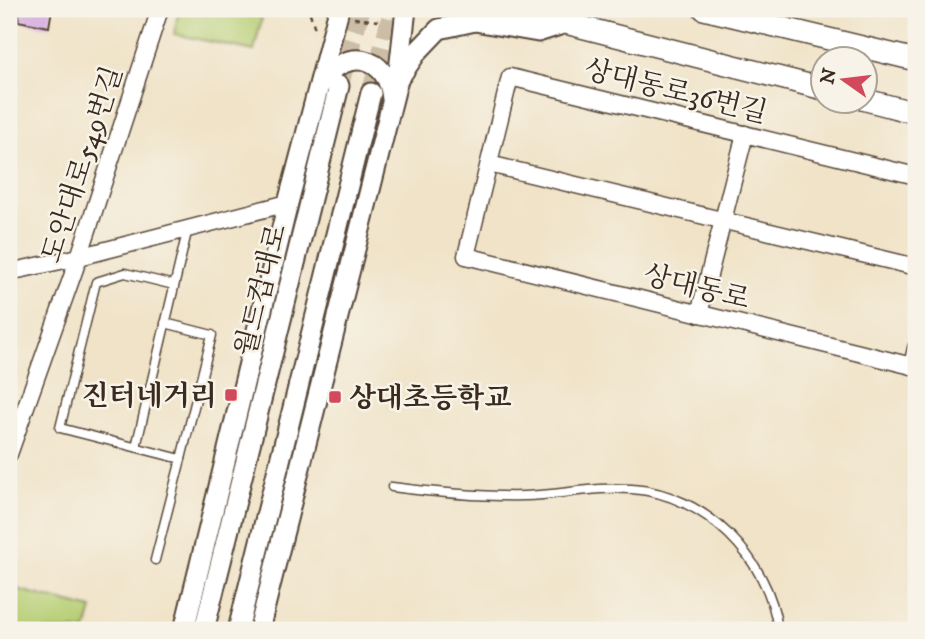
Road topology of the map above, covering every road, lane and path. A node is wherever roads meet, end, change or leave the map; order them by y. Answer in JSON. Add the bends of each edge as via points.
{"nodes":[{"id":1,"x":160,"y":9,"type":"edge"},
{"id":2,"x":406,"y":9,"type":"edge"},
{"id":3,"x":511,"y":9,"type":"edge"},
{"id":4,"x":704,"y":9,"type":"edge"},
{"id":5,"x":341,"y":13,"type":"edge"},
{"id":6,"x":378,"y":21,"type":"dead end"},
{"id":7,"x":566,"y":23,"type":"junction"},
{"id":8,"x":916,"y":60,"type":"edge"},
{"id":9,"x":398,"y":79,"type":"junction"},
{"id":10,"x":810,"y":85,"type":"edge"},
{"id":11,"x":330,"y":86,"type":"junction"},
{"id":12,"x":371,"y":93,"type":"tunnel mouth"},
{"id":13,"x":392,"y":103,"type":"junction"},
{"id":14,"x":880,"y":104,"type":"edge"},
{"id":15,"x":916,"y":113,"type":"edge"},
{"id":16,"x":745,"y":134,"type":"junction"},
{"id":17,"x":489,"y":164,"type":"junction"},
{"id":18,"x":916,"y":176,"type":"edge"},
{"id":19,"x":288,"y":203,"type":"junction"},
{"id":20,"x":723,"y":221,"type":"junction"},
{"id":21,"x":188,"y":228,"type":"junction"},
{"id":22,"x":466,"y":256,"type":"joint"},
{"id":23,"x":79,"y":257,"type":"junction"},
{"id":24,"x":916,"y":267,"type":"edge"},
{"id":25,"x":9,"y":272,"type":"edge"},
{"id":26,"x":174,"y":285,"type":"junction"},
{"id":27,"x":699,"y":314,"type":"junction"},
{"id":28,"x":165,"y":323,"type":"junction"},
{"id":29,"x":916,"y":348,"type":"edge"},
{"id":30,"x":914,"y":366,"type":"edge"},
{"id":31,"x":136,"y":447,"type":"junction"},
{"id":32,"x":9,"y":454,"type":"edge"},
{"id":33,"x":181,"y":459,"type":"junction"},
{"id":34,"x":392,"y":487,"type":"dead end"},
{"id":35,"x":155,"y":560,"type":"dead end"},
{"id":36,"x":184,"y":630,"type":"edge"},
{"id":37,"x":204,"y":630,"type":"edge"},
{"id":38,"x":238,"y":630,"type":"edge"},
{"id":39,"x":260,"y":630,"type":"edge"},
{"id":40,"x":778,"y":630,"type":"edge"}],
"edges":[{"from":1,"to":23,"type":"street","name":"도안대로549번길"},
{"from":2,"to":9,"type":"street"},
{"from":3,"to":7,"type":"main road"},
{"from":4,"to":8,"type":"main road"},
{"from":5,"to":6,"type":"path"},
{"from":5,"to":11,"type":"street"},
{"from":7,"to":9,"type":"street","via":[[538,32],[475,20],[439,29]]},
{"from":7,"to":10,"type":"main road"},
{"from":9,"to":13,"type":"street"},
{"from":11,"to":13,"type":"street","via":[[337,65],[366,61],[386,75]]},
{"from":11,"to":19,"type":"street"},
{"from":11,"to":37,"type":"street","name":"월드컵대로"},
{"from":12,"to":38,"type":"street"},
{"from":13,"to":39,"type":"street"},
{"from":14,"to":15,"type":"main road"},
{"from":16,"to":17,"type":"street","name":"상대동로36번길","via":[[510,77]]},
{"from":16,"to":18,"type":"street","name":"상대동로36번길"},
{"from":16,"to":20,"type":"street"},
{"from":17,"to":20,"type":"street"},
{"from":17,"to":22,"type":"street","name":"상대동로36번길"},
{"from":19,"to":21,"type":"street"},
{"from":19,"to":36,"type":"street"},
{"from":20,"to":24,"type":"street"},
{"from":20,"to":27,"type":"street"},
{"from":21,"to":23,"type":"street"},
{"from":21,"to":26,"type":"lane"},
{"from":22,"to":27,"type":"street","name":"상대동로"},
{"from":23,"to":25,"type":"street"},
{"from":23,"to":32,"type":"street","name":"도안대로549번길"},
{"from":26,"to":28,"type":"lane"},
{"from":26,"to":31,"type":"lane","via":[[125,273],[96,282],[60,428]]},
{"from":27,"to":30,"type":"street","name":"상대동로"},
{"from":28,"to":31,"type":"lane"},
{"from":28,"to":33,"type":"lane","via":[[212,335]]},
{"from":29,"to":30,"type":"street"},
{"from":31,"to":33,"type":"lane"},
{"from":33,"to":35,"type":"lane"},
{"from":34,"to":40,"type":"lane","via":[[457,496],[631,489],[680,499],[726,531],[747,553],[761,576]]}]}
